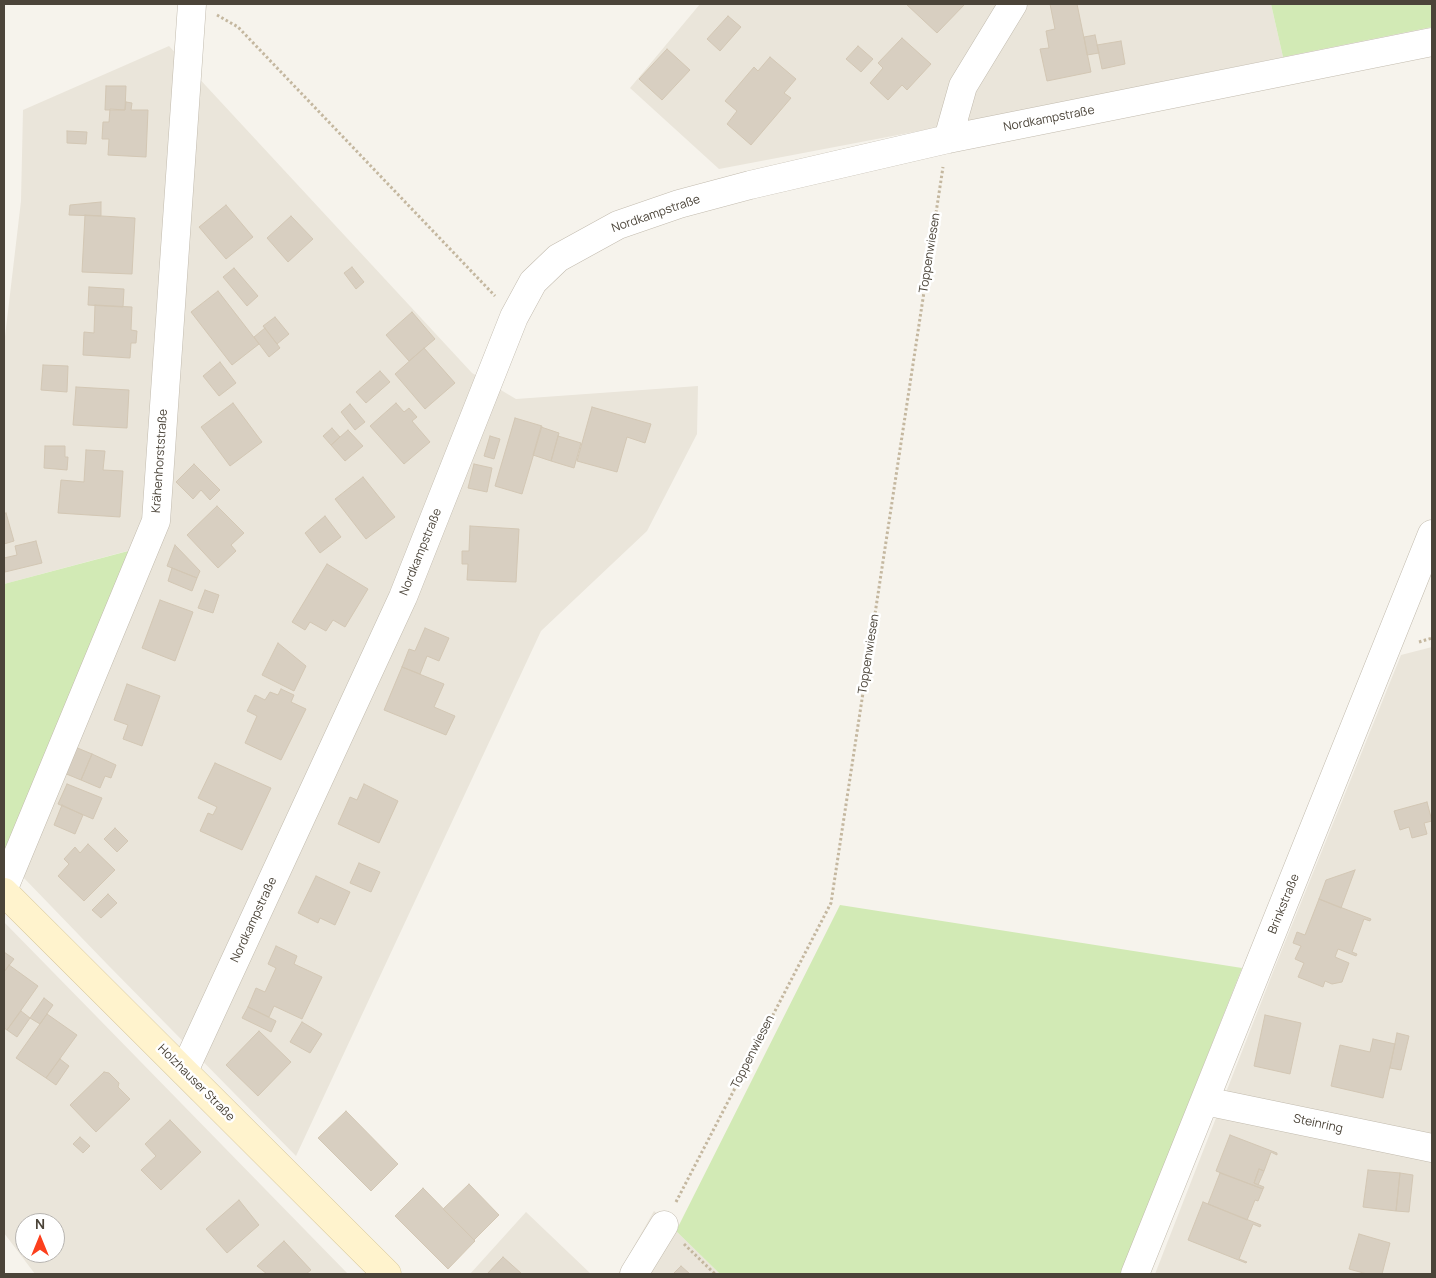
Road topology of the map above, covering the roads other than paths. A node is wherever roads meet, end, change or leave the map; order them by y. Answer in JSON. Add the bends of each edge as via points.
{"nodes":[{"id":1,"x":1013,"y":4,"type":"edge"},
{"id":2,"x":202,"y":8,"type":"edge"},
{"id":3,"x":1432,"y":42,"type":"edge"},
{"id":4,"x":948,"y":139,"type":"junction"},
{"id":5,"x":1432,"y":534,"type":"edge"},
{"id":6,"x":4,"y":888,"type":"edge"},
{"id":7,"x":4,"y":892,"type":"edge"},
{"id":8,"x":184,"y":1071,"type":"junction"},
{"id":9,"x":1205,"y":1100,"type":"junction"},
{"id":10,"x":1432,"y":1148,"type":"edge"},
{"id":11,"x":664,"y":1224,"type":"road end"},
{"id":12,"x":387,"y":1274,"type":"edge"},
{"id":13,"x":634,"y":1274,"type":"edge"},
{"id":14,"x":1134,"y":1274,"type":"edge"}],
"edges":[{"from":1,"to":4,"type":"street","via":[[963,86]]},
{"from":2,"to":6,"type":"street","name":"Krähenhorststraße","via":[[156,521]]},
{"from":3,"to":4,"type":"street","name":"Nordkampstraße"},
{"from":4,"to":8,"type":"street","name":"Nordkampstraße","via":[[750,185],[618,225],[558,258],[533,282],[514,316],[403,597]]},
{"from":5,"to":9,"type":"street","name":"Brinkstraße"},
{"from":7,"to":8,"type":"street","name":"Holzhauser Straße"},
{"from":8,"to":12,"type":"street","name":"Holzhauser Straße"},
{"from":9,"to":10,"type":"street","name":"Steinring"},
{"from":9,"to":14,"type":"street","name":"Brinkstraße"},
{"from":11,"to":13,"type":"street"}]}
